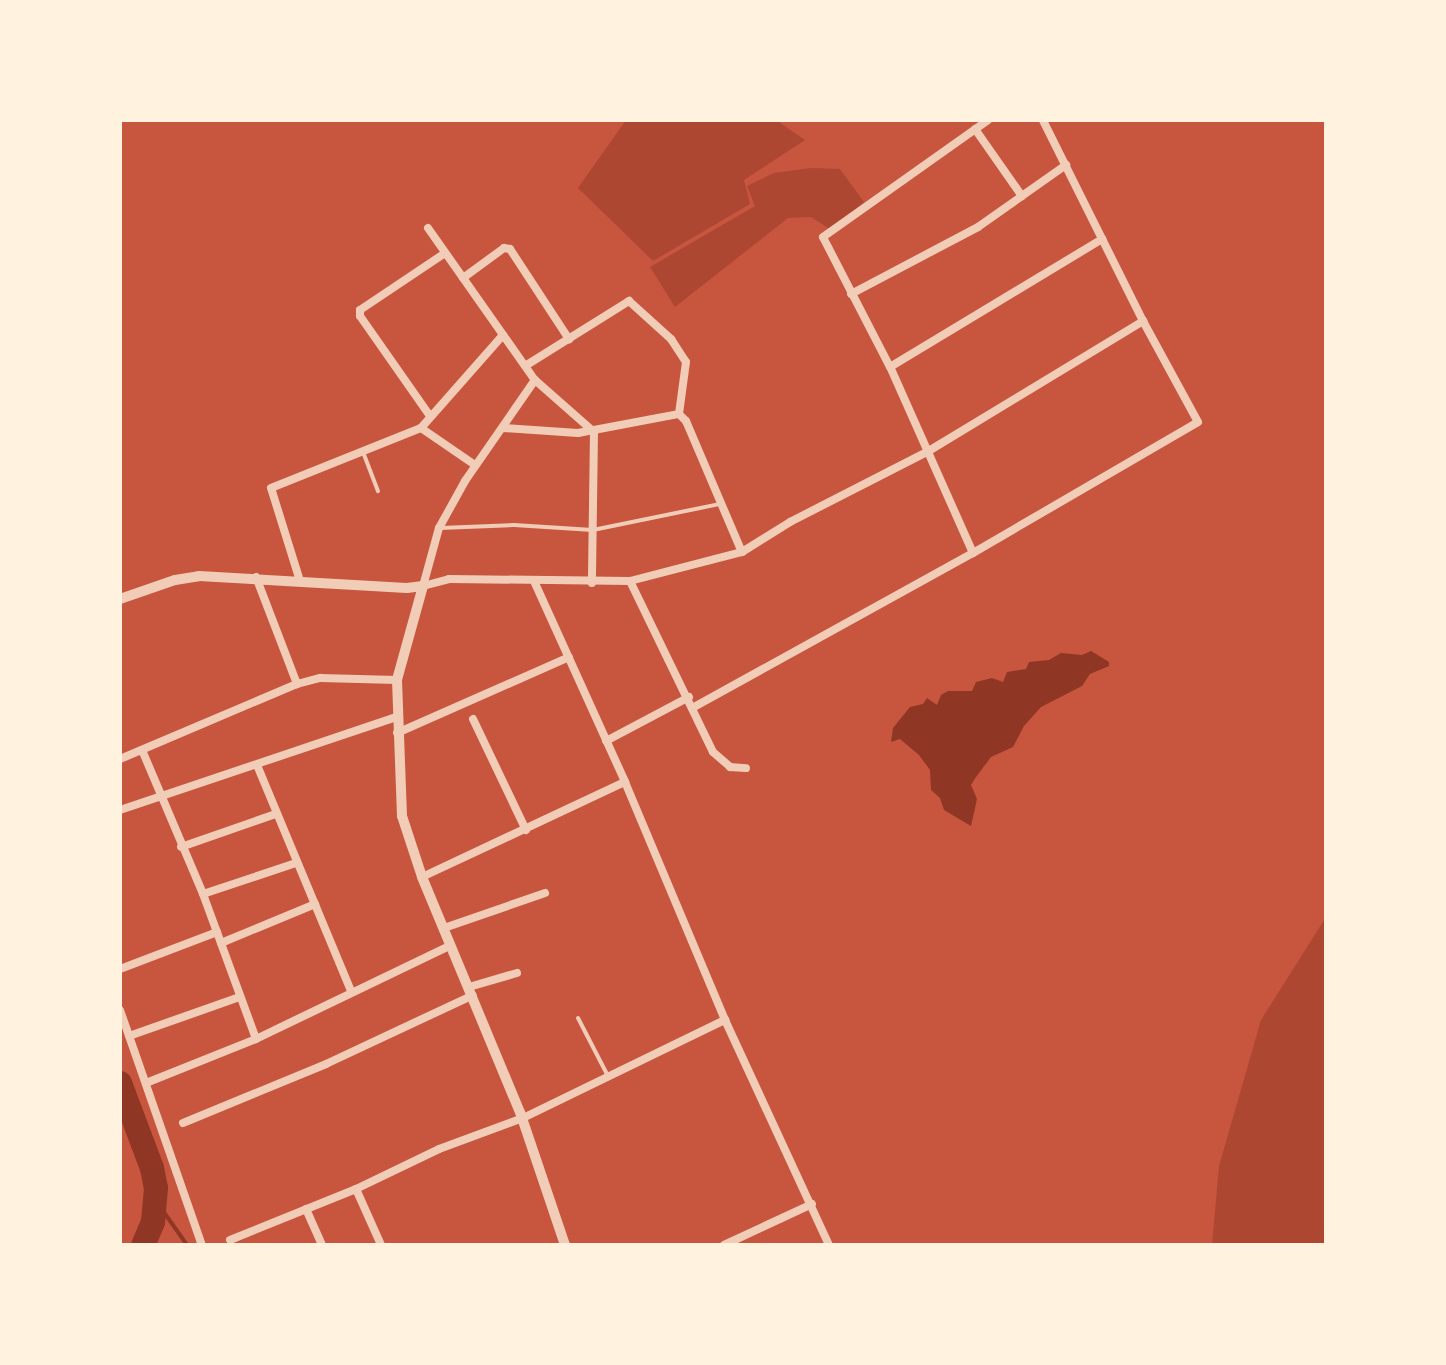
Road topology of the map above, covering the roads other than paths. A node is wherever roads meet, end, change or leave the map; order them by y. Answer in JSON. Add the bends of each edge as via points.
{"nodes":[{"id":1,"x":988,"y":120,"type":"edge"},
{"id":2,"x":1043,"y":120,"type":"edge"},
{"id":3,"x":975,"y":129,"type":"junction"},
{"id":4,"x":1066,"y":165,"type":"junction"},
{"id":5,"x":1022,"y":196,"type":"junction"},
{"id":6,"x":428,"y":228,"type":"dead end"},
{"id":7,"x":1102,"y":239,"type":"junction"},
{"id":8,"x":445,"y":253,"type":"junction"},
{"id":9,"x":463,"y":278,"type":"junction"},
{"id":10,"x":851,"y":294,"type":"junction"},
{"id":11,"x":1143,"y":321,"type":"junction"},
{"id":12,"x":503,"y":335,"type":"junction"},
{"id":13,"x":569,"y":339,"type":"junction"},
{"id":14,"x":525,"y":366,"type":"junction"},
{"id":15,"x":890,"y":367,"type":"junction"},
{"id":16,"x":535,"y":380,"type":"junction"},
{"id":17,"x":679,"y":414,"type":"junction"},
{"id":18,"x":430,"y":416,"type":"junction"},
{"id":19,"x":421,"y":428,"type":"junction"},
{"id":20,"x":503,"y":428,"type":"junction"},
{"id":21,"x":594,"y":432,"type":"junction"},
{"id":22,"x":362,"y":450,"type":"junction"},
{"id":23,"x":927,"y":452,"type":"junction"},
{"id":24,"x":475,"y":465,"type":"junction"},
{"id":25,"x":378,"y":491,"type":"dead end"},
{"id":26,"x":722,"y":503,"type":"junction"},
{"id":27,"x":439,"y":528,"type":"junction"},
{"id":28,"x":593,"y":530,"type":"junction"},
{"id":29,"x":742,"y":552,"type":"junction"},
{"id":30,"x":973,"y":553,"type":"junction"},
{"id":31,"x":256,"y":577,"type":"junction"},
{"id":32,"x":300,"y":581,"type":"junction"},
{"id":33,"x":534,"y":581,"type":"junction"},
{"id":34,"x":630,"y":581,"type":"junction"},
{"id":35,"x":592,"y":583,"type":"junction"},
{"id":36,"x":423,"y":586,"type":"junction"},
{"id":37,"x":120,"y":599,"type":"edge"},
{"id":38,"x":569,"y":657,"type":"junction"},
{"id":39,"x":397,"y":680,"type":"junction"},
{"id":40,"x":297,"y":684,"type":"junction"},
{"id":41,"x":689,"y":697,"type":"junction"},
{"id":42,"x":694,"y":707,"type":"junction"},
{"id":43,"x":397,"y":717,"type":"junction"},
{"id":44,"x":473,"y":719,"type":"dead end"},
{"id":45,"x":397,"y":733,"type":"junction"},
{"id":46,"x":606,"y":741,"type":"junction"},
{"id":47,"x":142,"y":750,"type":"junction"},
{"id":48,"x":120,"y":759,"type":"edge"},
{"id":49,"x":257,"y":765,"type":"junction"},
{"id":50,"x":746,"y":768,"type":"dead end"},
{"id":51,"x":625,"y":782,"type":"junction"},
{"id":52,"x":163,"y":797,"type":"junction"},
{"id":53,"x":120,"y":810,"type":"edge"},
{"id":54,"x":276,"y":814,"type":"junction"},
{"id":55,"x":526,"y":830,"type":"junction"},
{"id":56,"x":181,"y":847,"type":"junction"},
{"id":57,"x":296,"y":863,"type":"junction"},
{"id":58,"x":422,"y":877,"type":"junction"},
{"id":59,"x":545,"y":893,"type":"dead end"},
{"id":60,"x":203,"y":894,"type":"junction"},
{"id":61,"x":315,"y":904,"type":"junction"},
{"id":62,"x":444,"y":928,"type":"junction"},
{"id":63,"x":217,"y":932,"type":"junction"},
{"id":64,"x":221,"y":943,"type":"junction"},
{"id":65,"x":451,"y":945,"type":"junction"},
{"id":66,"x":120,"y":969,"type":"edge"},
{"id":67,"x":517,"y":973,"type":"dead end"},
{"id":68,"x":351,"y":991,"type":"junction"},
{"id":69,"x":471,"y":991,"type":"junction"},
{"id":70,"x":240,"y":997,"type":"junction"},
{"id":71,"x":120,"y":1010,"type":"edge"},
{"id":72,"x":578,"y":1018,"type":"dead end"},
{"id":73,"x":725,"y":1020,"type":"junction"},
{"id":74,"x":129,"y":1036,"type":"junction"},
{"id":75,"x":256,"y":1039,"type":"junction"},
{"id":76,"x":608,"y":1076,"type":"junction"},
{"id":77,"x":146,"y":1083,"type":"junction"},
{"id":78,"x":523,"y":1118,"type":"junction"},
{"id":79,"x":183,"y":1123,"type":"dead end"},
{"id":80,"x":356,"y":1189,"type":"junction"},
{"id":81,"x":812,"y":1204,"type":"junction"},
{"id":82,"x":306,"y":1209,"type":"junction"},
{"id":83,"x":230,"y":1240,"type":"dead end"},
{"id":84,"x":202,"y":1245,"type":"edge"},
{"id":85,"x":322,"y":1245,"type":"edge"},
{"id":86,"x":381,"y":1245,"type":"edge"},
{"id":87,"x":565,"y":1245,"type":"edge"},
{"id":88,"x":724,"y":1245,"type":"edge"},
{"id":89,"x":829,"y":1245,"type":"edge"}],
"edges":[{"from":1,"to":3,"type":"street"},
{"from":2,"to":4,"type":"street"},
{"from":3,"to":5,"type":"street"},
{"from":3,"to":10,"type":"street","via":[[823,237]]},
{"from":4,"to":5,"type":"street"},
{"from":4,"to":7,"type":"street"},
{"from":5,"to":10,"type":"street","via":[[978,227]]},
{"from":6,"to":8,"type":"street"},
{"from":7,"to":11,"type":"street"},
{"from":7,"to":15,"type":"street"},
{"from":8,"to":9,"type":"street"},
{"from":8,"to":18,"type":"street","via":[[360,310]]},
{"from":9,"to":12,"type":"street"},
{"from":9,"to":13,"type":"street","via":[[504,248],[510,249]]},
{"from":10,"to":15,"type":"street"},
{"from":11,"to":23,"type":"street"},
{"from":11,"to":30,"type":"street","via":[[1198,422]]},
{"from":12,"to":14,"type":"street"},
{"from":12,"to":18,"type":"street"},
{"from":13,"to":14,"type":"street"},
{"from":13,"to":17,"type":"street","via":[[629,301],[637,305],[686,362]]},
{"from":14,"to":16,"type":"street"},
{"from":15,"to":23,"type":"street"},
{"from":16,"to":20,"type":"street"},
{"from":16,"to":21,"type":"street"},
{"from":17,"to":21,"type":"street"},
{"from":17,"to":26,"type":"street"},
{"from":18,"to":19,"type":"street"},
{"from":19,"to":22,"type":"street"},
{"from":19,"to":24,"type":"street"},
{"from":20,"to":21,"type":"street"},
{"from":20,"to":24,"type":"street"},
{"from":21,"to":28,"type":"street"},
{"from":22,"to":25,"type":"lane"},
{"from":22,"to":32,"type":"street","via":[[271,488]]},
{"from":23,"to":29,"type":"street"},
{"from":23,"to":30,"type":"street"},
{"from":24,"to":27,"type":"street"},
{"from":26,"to":28,"type":"lane"},
{"from":26,"to":29,"type":"street"},
{"from":27,"to":28,"type":"lane"},
{"from":27,"to":36,"type":"street"},
{"from":28,"to":35,"type":"street"},
{"from":29,"to":34,"type":"street"},
{"from":30,"to":42,"type":"street"},
{"from":31,"to":32,"type":"street"},
{"from":31,"to":37,"type":"street","via":[[187,578]]},
{"from":31,"to":40,"type":"street"},
{"from":32,"to":36,"type":"street"},
{"from":33,"to":35,"type":"street"},
{"from":33,"to":36,"type":"street","via":[[449,579]]},
{"from":33,"to":38,"type":"street"},
{"from":34,"to":35,"type":"street"},
{"from":34,"to":41,"type":"street"},
{"from":36,"to":39,"type":"street"},
{"from":38,"to":45,"type":"street"},
{"from":38,"to":46,"type":"street"},
{"from":39,"to":40,"type":"street","via":[[320,678]]},
{"from":39,"to":43,"type":"street"},
{"from":40,"to":47,"type":"street"},
{"from":41,"to":42,"type":"street"},
{"from":41,"to":46,"type":"street"},
{"from":42,"to":50,"type":"street","via":[[719,761]]},
{"from":43,"to":45,"type":"street"},
{"from":43,"to":49,"type":"street"},
{"from":44,"to":55,"type":"street"},
{"from":45,"to":58,"type":"street","via":[[402,816]]},
{"from":46,"to":51,"type":"street"},
{"from":47,"to":48,"type":"street"},
{"from":47,"to":52,"type":"street"},
{"from":49,"to":52,"type":"street"},
{"from":49,"to":54,"type":"street"},
{"from":51,"to":55,"type":"street"},
{"from":51,"to":73,"type":"street"},
{"from":52,"to":53,"type":"street"},
{"from":52,"to":56,"type":"street"},
{"from":54,"to":56,"type":"street"},
{"from":54,"to":57,"type":"street"},
{"from":55,"to":58,"type":"street"},
{"from":56,"to":60,"type":"street"},
{"from":57,"to":60,"type":"street"},
{"from":57,"to":61,"type":"street"},
{"from":58,"to":62,"type":"street"},
{"from":59,"to":62,"type":"street"},
{"from":60,"to":63,"type":"street"},
{"from":61,"to":64,"type":"street"},
{"from":61,"to":68,"type":"street"},
{"from":62,"to":65,"type":"street"},
{"from":63,"to":64,"type":"street"},
{"from":63,"to":66,"type":"street"},
{"from":64,"to":70,"type":"street"},
{"from":65,"to":68,"type":"street"},
{"from":65,"to":69,"type":"street"},
{"from":67,"to":69,"type":"street"},
{"from":68,"to":75,"type":"street"},
{"from":69,"to":78,"type":"street"},
{"from":69,"to":79,"type":"street","via":[[326,1064]]},
{"from":70,"to":74,"type":"street"},
{"from":70,"to":75,"type":"street"},
{"from":71,"to":74,"type":"street"},
{"from":72,"to":76,"type":"lane"},
{"from":73,"to":76,"type":"street"},
{"from":73,"to":81,"type":"street"},
{"from":74,"to":77,"type":"street"},
{"from":75,"to":77,"type":"street"},
{"from":76,"to":78,"type":"street"},
{"from":77,"to":84,"type":"street"},
{"from":78,"to":80,"type":"street","via":[[439,1149]]},
{"from":78,"to":87,"type":"street"},
{"from":80,"to":82,"type":"street"},
{"from":80,"to":86,"type":"street"},
{"from":81,"to":88,"type":"street"},
{"from":81,"to":89,"type":"street"},
{"from":82,"to":83,"type":"street"},
{"from":82,"to":85,"type":"street"}]}
